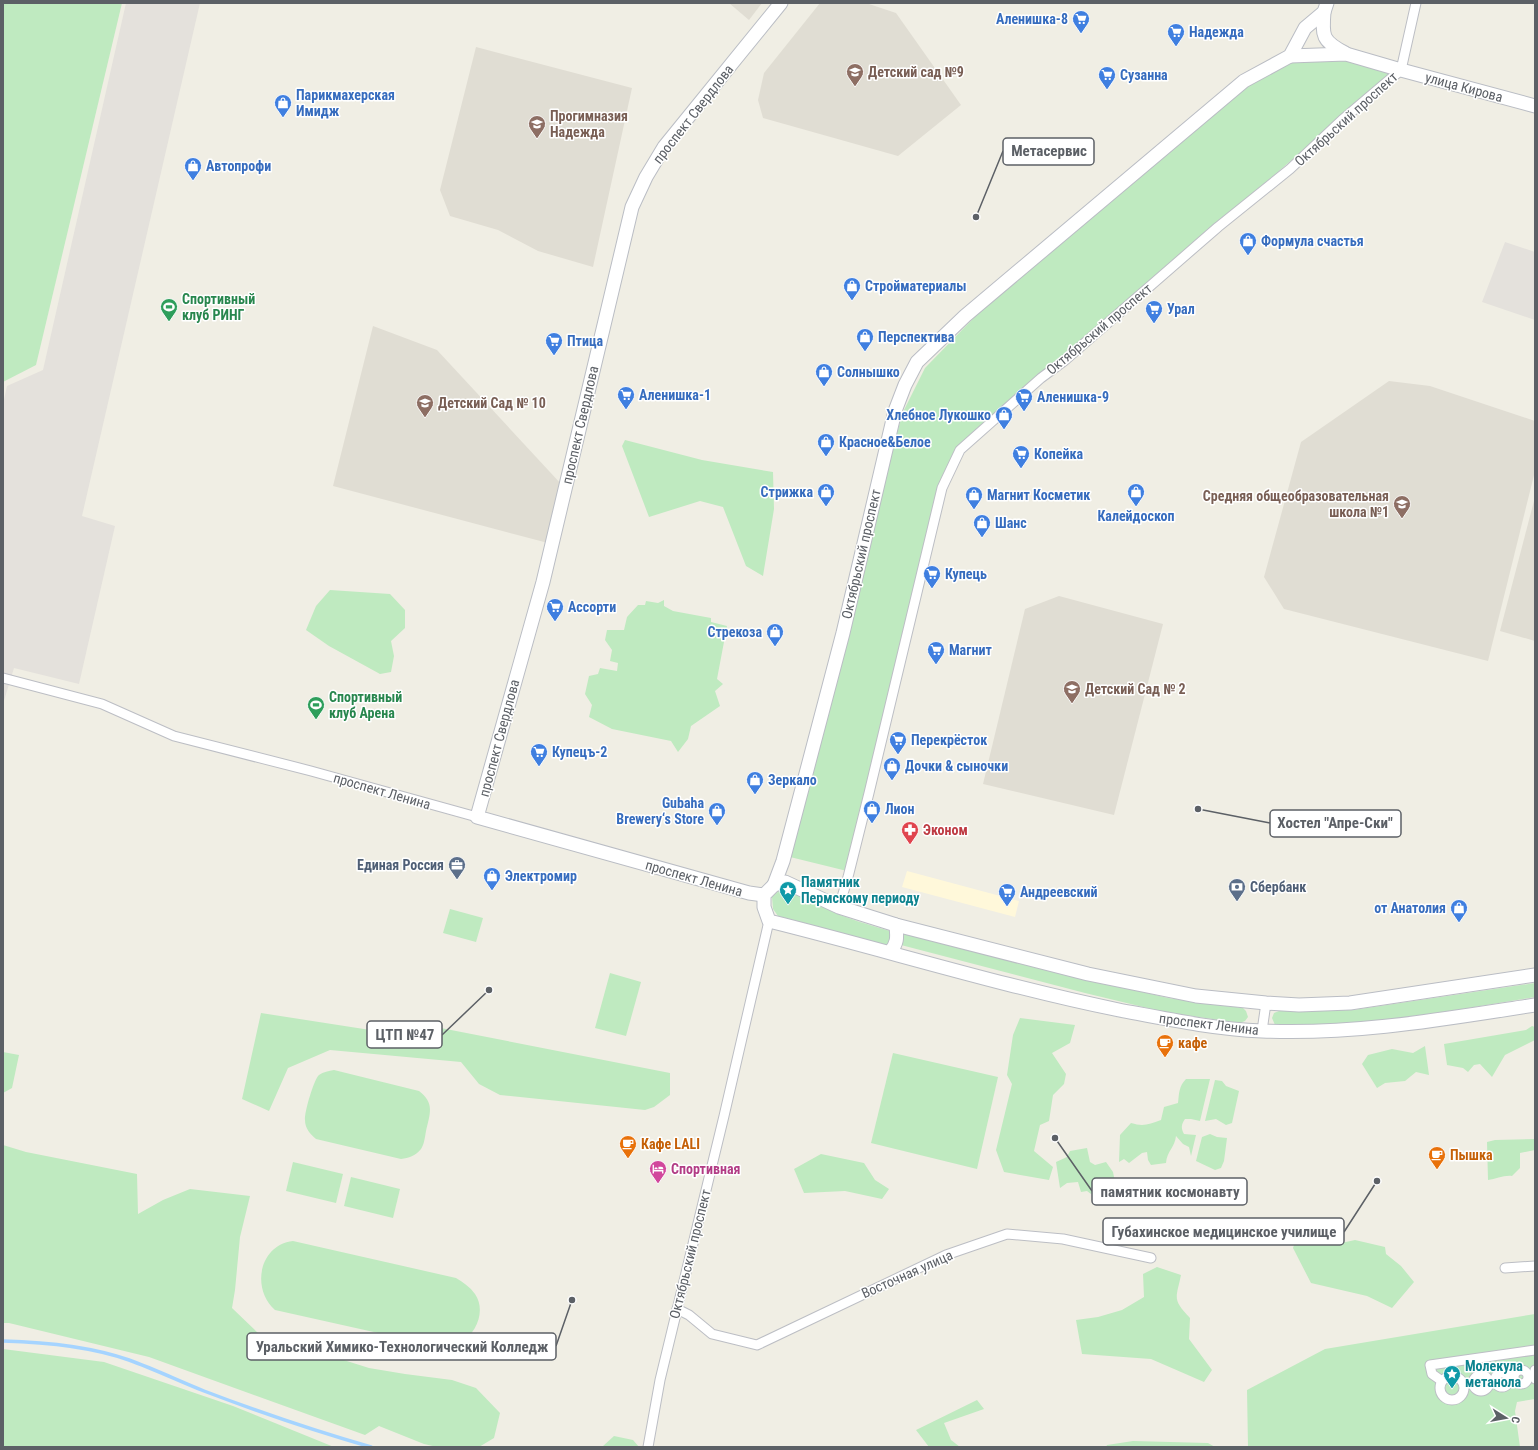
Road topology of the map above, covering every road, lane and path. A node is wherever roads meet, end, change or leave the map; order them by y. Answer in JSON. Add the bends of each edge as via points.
{"nodes":[{"id":1,"x":781,"y":3,"type":"edge"},
{"id":2,"x":1416,"y":3,"type":"edge"},
{"id":3,"x":1325,"y":7,"type":"edge"},
{"id":4,"x":1346,"y":54,"type":"junction"},
{"id":5,"x":1290,"y":56,"type":"junction"},
{"id":6,"x":1401,"y":70,"type":"junction"},
{"id":7,"x":1535,"y":106,"type":"edge"},
{"id":8,"x":3,"y":678,"type":"edge"},
{"id":9,"x":477,"y":817,"type":"junction"},
{"id":10,"x":774,"y":885,"type":"junction"},
{"id":11,"x":764,"y":895,"type":"junction"},
{"id":12,"x":839,"y":907,"type":"junction"},
{"id":13,"x":769,"y":921,"type":"junction"},
{"id":14,"x":896,"y":925,"type":"junction"},
{"id":15,"x":890,"y":952,"type":"junction"},
{"id":16,"x":1535,"y":975,"type":"edge"},
{"id":17,"x":1266,"y":1004,"type":"junction"},
{"id":18,"x":1535,"y":1005,"type":"edge"},
{"id":19,"x":1262,"y":1031,"type":"junction"},
{"id":20,"x":1151,"y":1258,"type":"dead end"},
{"id":21,"x":1535,"y":1266,"type":"edge"},
{"id":22,"x":1505,"y":1268,"type":"dead end"},
{"id":23,"x":677,"y":1310,"type":"junction"},
{"id":24,"x":1535,"y":1350,"type":"edge"},
{"id":25,"x":1533,"y":1375,"type":"edge"},
{"id":26,"x":1442,"y":1381,"type":"junction"},
{"id":27,"x":1464,"y":1386,"type":"junction"},
{"id":28,"x":648,"y":1447,"type":"edge"}],
"edges":[{"from":1,"to":9,"type":"street","name":"проспект Свердлова","via":[[664,148],[632,207],[543,582]]},
{"from":2,"to":6,"type":"street","name":"Октябрьский проспект"},
{"from":3,"to":4,"type":"street","name":"улица Кирова","via":[[1322,33],[1331,46]]},
{"from":3,"to":5,"type":"street","via":[[1305,28]]},
{"from":4,"to":5,"type":"street","name":"улица Кирова"},
{"from":4,"to":6,"type":"street","name":"улица Кирова"},
{"from":5,"to":10,"type":"street","name":"Октябрьский проспект","via":[[1244,81],[977,304],[917,362],[895,411],[843,633],[783,861]]},
{"from":6,"to":7,"type":"street","name":"улица Кирова"},
{"from":6,"to":12,"type":"street","name":"Октябрьский проспект","via":[[1290,169],[1218,227],[960,450],[942,488]]},
{"from":8,"to":9,"type":"street","name":"проспект Ленина","via":[[102,704],[174,736]]},
{"from":9,"to":11,"type":"street","name":"проспект Ленина","via":[[749,894]]},
{"from":10,"to":11,"type":"street"},
{"from":10,"to":12,"type":"street","name":"проспект Ленина","via":[[785,882]]},
{"from":11,"to":13,"type":"street","via":[[764,907]]},
{"from":12,"to":14,"type":"street","name":"проспект Ленина"},
{"from":13,"to":15,"type":"street","name":"проспект Ленина"},
{"from":13,"to":23,"type":"street","name":"Октябрьский проспект"},
{"from":14,"to":15,"type":"street","via":[[898,939]]},
{"from":14,"to":17,"type":"street","name":"проспект Ленина","via":[[1088,974],[1196,996]]},
{"from":15,"to":19,"type":"street","name":"проспект Ленина","via":[[954,971],[1080,1002],[1190,1024]]},
{"from":16,"to":17,"type":"street","name":"проспект Ленина","via":[[1350,1003]]},
{"from":17,"to":19,"type":"street"},
{"from":18,"to":19,"type":"street","name":"проспект Ленина","via":[[1428,1022],[1354,1030]]},
{"from":20,"to":23,"type":"street","name":"Восточная улица","via":[[1062,1239],[1007,1234],[946,1255],[757,1345],[712,1334],[689,1315]]},
{"from":21,"to":22,"type":"street"},
{"from":23,"to":28,"type":"street","name":"Октябрьский проспект","via":[[660,1380]]},
{"from":24,"to":26,"type":"street","via":[[1430,1365],[1432,1374]]},
{"from":25,"to":27,"type":"street","via":[[1524,1385],[1517,1384],[1511,1379],[1505,1387],[1498,1387],[1492,1382],[1482,1391],[1474,1385]]},
{"from":26,"to":27,"type":"street","via":[[1455,1376]]},
{"from":26,"to":27,"type":"street","via":[[1442,1394],[1449,1400],[1458,1398],[1464,1391]]}]}
